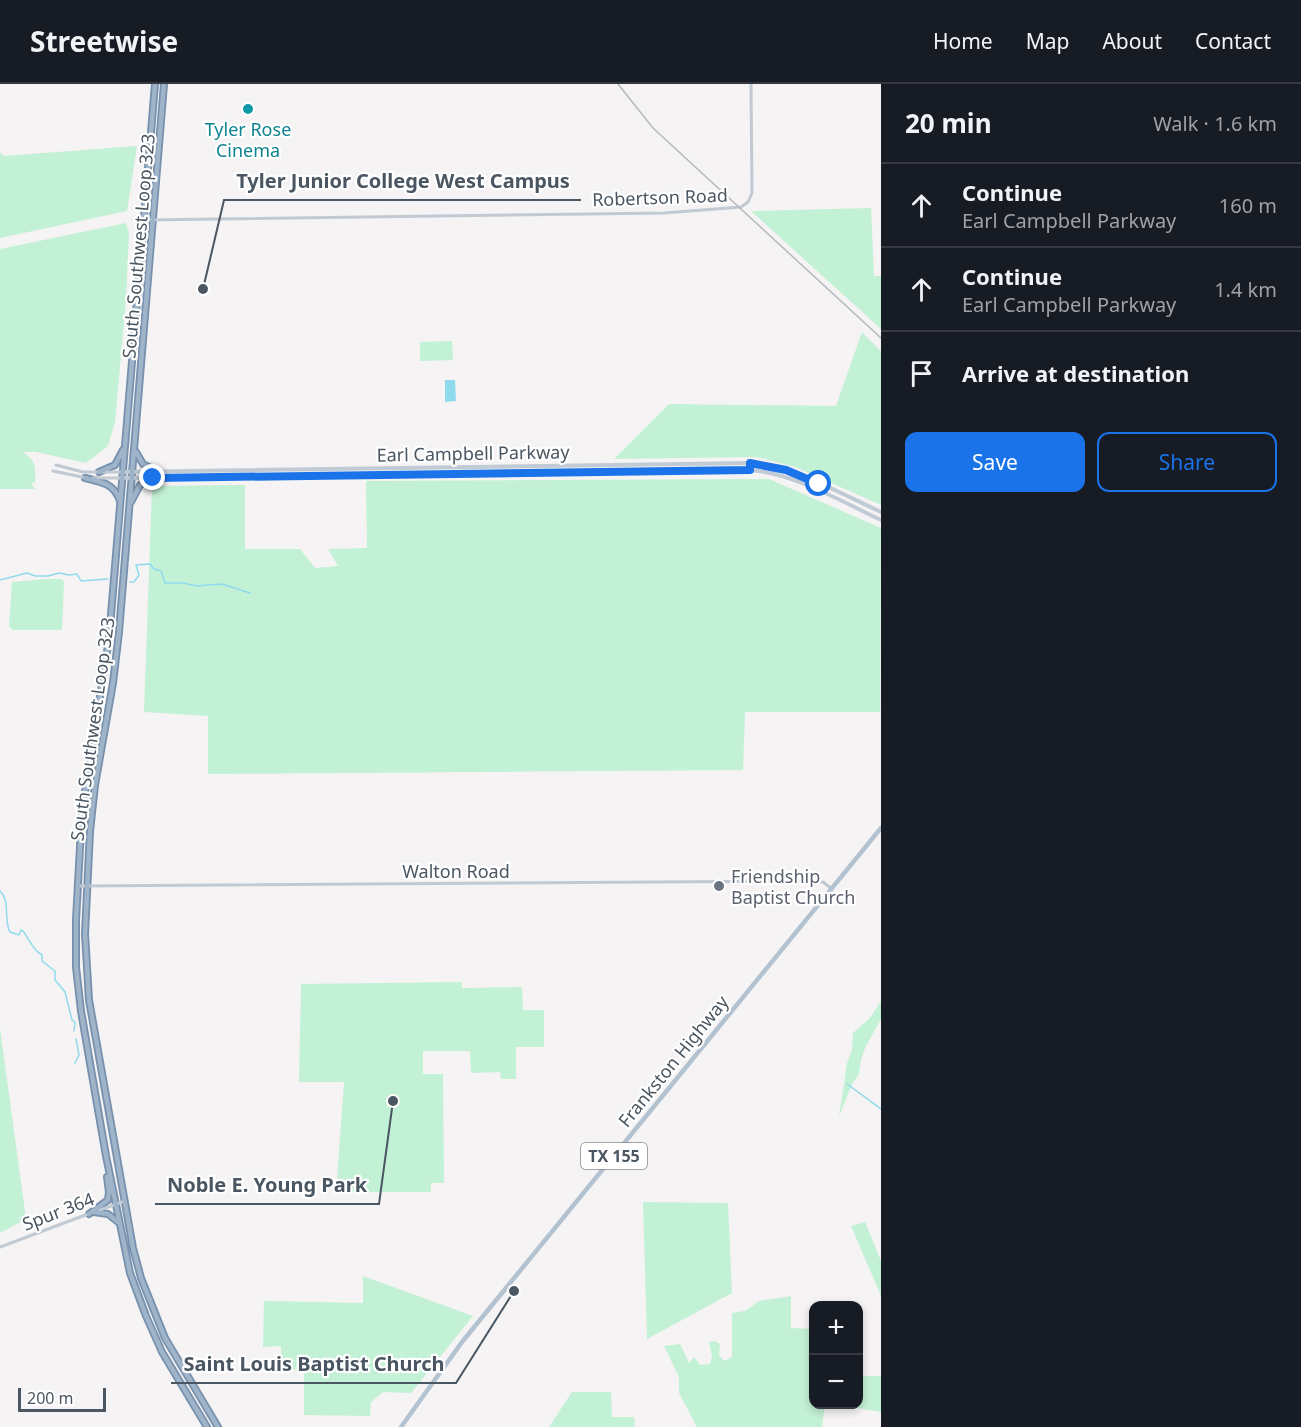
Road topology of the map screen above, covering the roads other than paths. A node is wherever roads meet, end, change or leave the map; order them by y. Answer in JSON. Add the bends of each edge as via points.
{"nodes":[{"id":1,"x":155,"y":84,"type":"edge"},
{"id":2,"x":164,"y":84,"type":"edge"},
{"id":3,"x":751,"y":84,"type":"edge"},
{"id":4,"x":144,"y":220,"type":"junction"},
{"id":5,"x":153,"y":220,"type":"junction"},
{"id":6,"x":126,"y":442,"type":"junction"},
{"id":7,"x":135,"y":450,"type":"junction"},
{"id":8,"x":750,"y":463,"type":"junction"},
{"id":9,"x":56,"y":465,"type":"dead end"},
{"id":10,"x":531,"y":466,"type":"junction"},
{"id":11,"x":750,"y":470,"type":"junction"},
{"id":12,"x":53,"y":471,"type":"dead end"},
{"id":13,"x":157,"y":471,"type":"junction"},
{"id":14,"x":99,"y":472,"type":"junction"},
{"id":15,"x":123,"y":472,"type":"junction"},
{"id":16,"x":132,"y":472,"type":"junction"},
{"id":17,"x":532,"y":472,"type":"junction"},
{"id":18,"x":85,"y":478,"type":"junction"},
{"id":19,"x":122,"y":478,"type":"junction"},
{"id":20,"x":132,"y":478,"type":"junction"},
{"id":21,"x":153,"y":478,"type":"junction"},
{"id":22,"x":130,"y":504,"type":"junction"},
{"id":23,"x":121,"y":506,"type":"junction"},
{"id":24,"x":881,"y":512,"type":"edge"},
{"id":25,"x":881,"y":520,"type":"edge"},
{"id":26,"x":111,"y":615,"type":"junction"},
{"id":27,"x":119,"y":632,"type":"junction"},
{"id":28,"x":881,"y":828,"type":"edge"},
{"id":29,"x":78,"y":886,"type":"junction"},
{"id":30,"x":87,"y":886,"type":"junction"},
{"id":31,"x":832,"y":889,"type":"junction"},
{"id":32,"x":106,"y":1156,"type":"junction"},
{"id":33,"x":125,"y":1201,"type":"junction"},
{"id":34,"x":115,"y":1204,"type":"junction"},
{"id":35,"x":91,"y":1213,"type":"junction"},
{"id":36,"x":120,"y":1225,"type":"junction"},
{"id":37,"x":0,"y":1247,"type":"edge"},
{"id":38,"x":172,"y":1352,"type":"junction"},
{"id":39,"x":163,"y":1354,"type":"junction"},
{"id":40,"x":207,"y":1427,"type":"edge"},
{"id":41,"x":218,"y":1427,"type":"edge"},
{"id":42,"x":400,"y":1427,"type":"edge"}],
"edges":[{"from":1,"to":4,"type":"highway","name":"South Southwest Loop 323"},
{"from":2,"to":5,"type":"highway","name":"South Southwest Loop 323"},
{"from":3,"to":5,"type":"street","name":"Robertson Road","via":[[753,190],[751,198],[739,207],[664,213]]},
{"from":4,"to":5,"type":"street","name":"Robertson Road"},
{"from":4,"to":6,"type":"highway","name":"South Southwest Loop 323"},
{"from":5,"to":7,"type":"highway","name":"South Southwest Loop 323"},
{"from":6,"to":14,"type":"highway","via":[[116,464]]},
{"from":6,"to":15,"type":"highway","name":"South Southwest Loop 323"},
{"from":7,"to":13,"type":"highway","via":[[143,464]]},
{"from":7,"to":16,"type":"highway","name":"South Southwest Loop 323"},
{"from":8,"to":10,"type":"main road","name":"Earl Campbell Parkway"},
{"from":8,"to":11,"type":"main road"},
{"from":8,"to":24,"type":"main road","name":"Earl Campbell Parkway","via":[[786,470]]},
{"from":9,"to":14,"type":"street","name":"Earl Campbell Parkway"},
{"from":10,"to":13,"type":"main road","name":"Earl Campbell Parkway"},
{"from":10,"to":17,"type":"main road"},
{"from":11,"to":17,"type":"main road","name":"Earl Campbell Parkway"},
{"from":11,"to":25,"type":"main road","name":"Earl Campbell Parkway","via":[[790,478]]},
{"from":12,"to":18,"type":"street","name":"Earl Campbell Parkway"},
{"from":13,"to":16,"type":"main road","name":"Earl Campbell Parkway"},
{"from":14,"to":15,"type":"street","name":"Earl Campbell Parkway"},
{"from":15,"to":16,"type":"main road","name":"Earl Campbell Parkway"},
{"from":15,"to":19,"type":"highway","name":"South Southwest Loop 323"},
{"from":16,"to":20,"type":"highway","name":"South Southwest Loop 323"},
{"from":17,"to":21,"type":"main road","name":"Earl Campbell Parkway"},
{"from":18,"to":19,"type":"street","name":"Earl Campbell Parkway"},
{"from":18,"to":23,"type":"highway","via":[[111,486]]},
{"from":19,"to":20,"type":"main road","name":"Earl Campbell Parkway"},
{"from":19,"to":23,"type":"highway","name":"South Southwest Loop 323"},
{"from":20,"to":21,"type":"main road","name":"Earl Campbell Parkway"},
{"from":20,"to":22,"type":"highway","name":"South Southwest Loop 323"},
{"from":21,"to":22,"type":"highway","via":[[141,485]]},
{"from":22,"to":27,"type":"highway","name":"South Southwest Loop 323"},
{"from":23,"to":26,"type":"highway","name":"South Southwest Loop 323"},
{"from":26,"to":27,"type":"highway","via":[[116,618]]},
{"from":26,"to":29,"type":"highway","name":"South Southwest Loop 323","via":[[84,792]]},
{"from":27,"to":30,"type":"highway","name":"South Southwest Loop 323","via":[[95,784]]},
{"from":28,"to":31,"type":"main road","name":"Frankston Highway","number":"TX 155"},
{"from":29,"to":30,"type":"street","name":"Walton Road"},
{"from":29,"to":32,"type":"highway","name":"South Southwest Loop 323","via":[[78,990]]},
{"from":30,"to":31,"type":"street","name":"Walton Road","via":[[807,881],[822,882]]},
{"from":30,"to":33,"type":"highway","name":"South Southwest Loop 323","via":[[85,949],[90,1009]]},
{"from":31,"to":42,"type":"main road","name":"Frankston Highway","number":"TX 155","via":[[457,1348]]},
{"from":32,"to":34,"type":"highway","name":"South Southwest Loop 323"},
{"from":32,"to":35,"type":"highway","via":[[109,1197]]},
{"from":33,"to":34,"type":"street","name":"Spur 364"},
{"from":33,"to":38,"type":"highway","name":"South Southwest Loop 323","via":[[141,1278]]},
{"from":34,"to":35,"type":"street","name":"Spur 364"},
{"from":34,"to":36,"type":"highway","name":"South Southwest Loop 323"},
{"from":35,"to":36,"type":"highway","via":[[108,1214]]},
{"from":35,"to":37,"type":"street","name":"Spur 364"},
{"from":36,"to":39,"type":"highway","name":"South Southwest Loop 323","via":[[135,1288]]},
{"from":38,"to":39,"type":"highway"},
{"from":38,"to":41,"type":"highway","name":"South Southwest Loop 323"},
{"from":39,"to":40,"type":"highway","name":"South Southwest Loop 323"}]}
